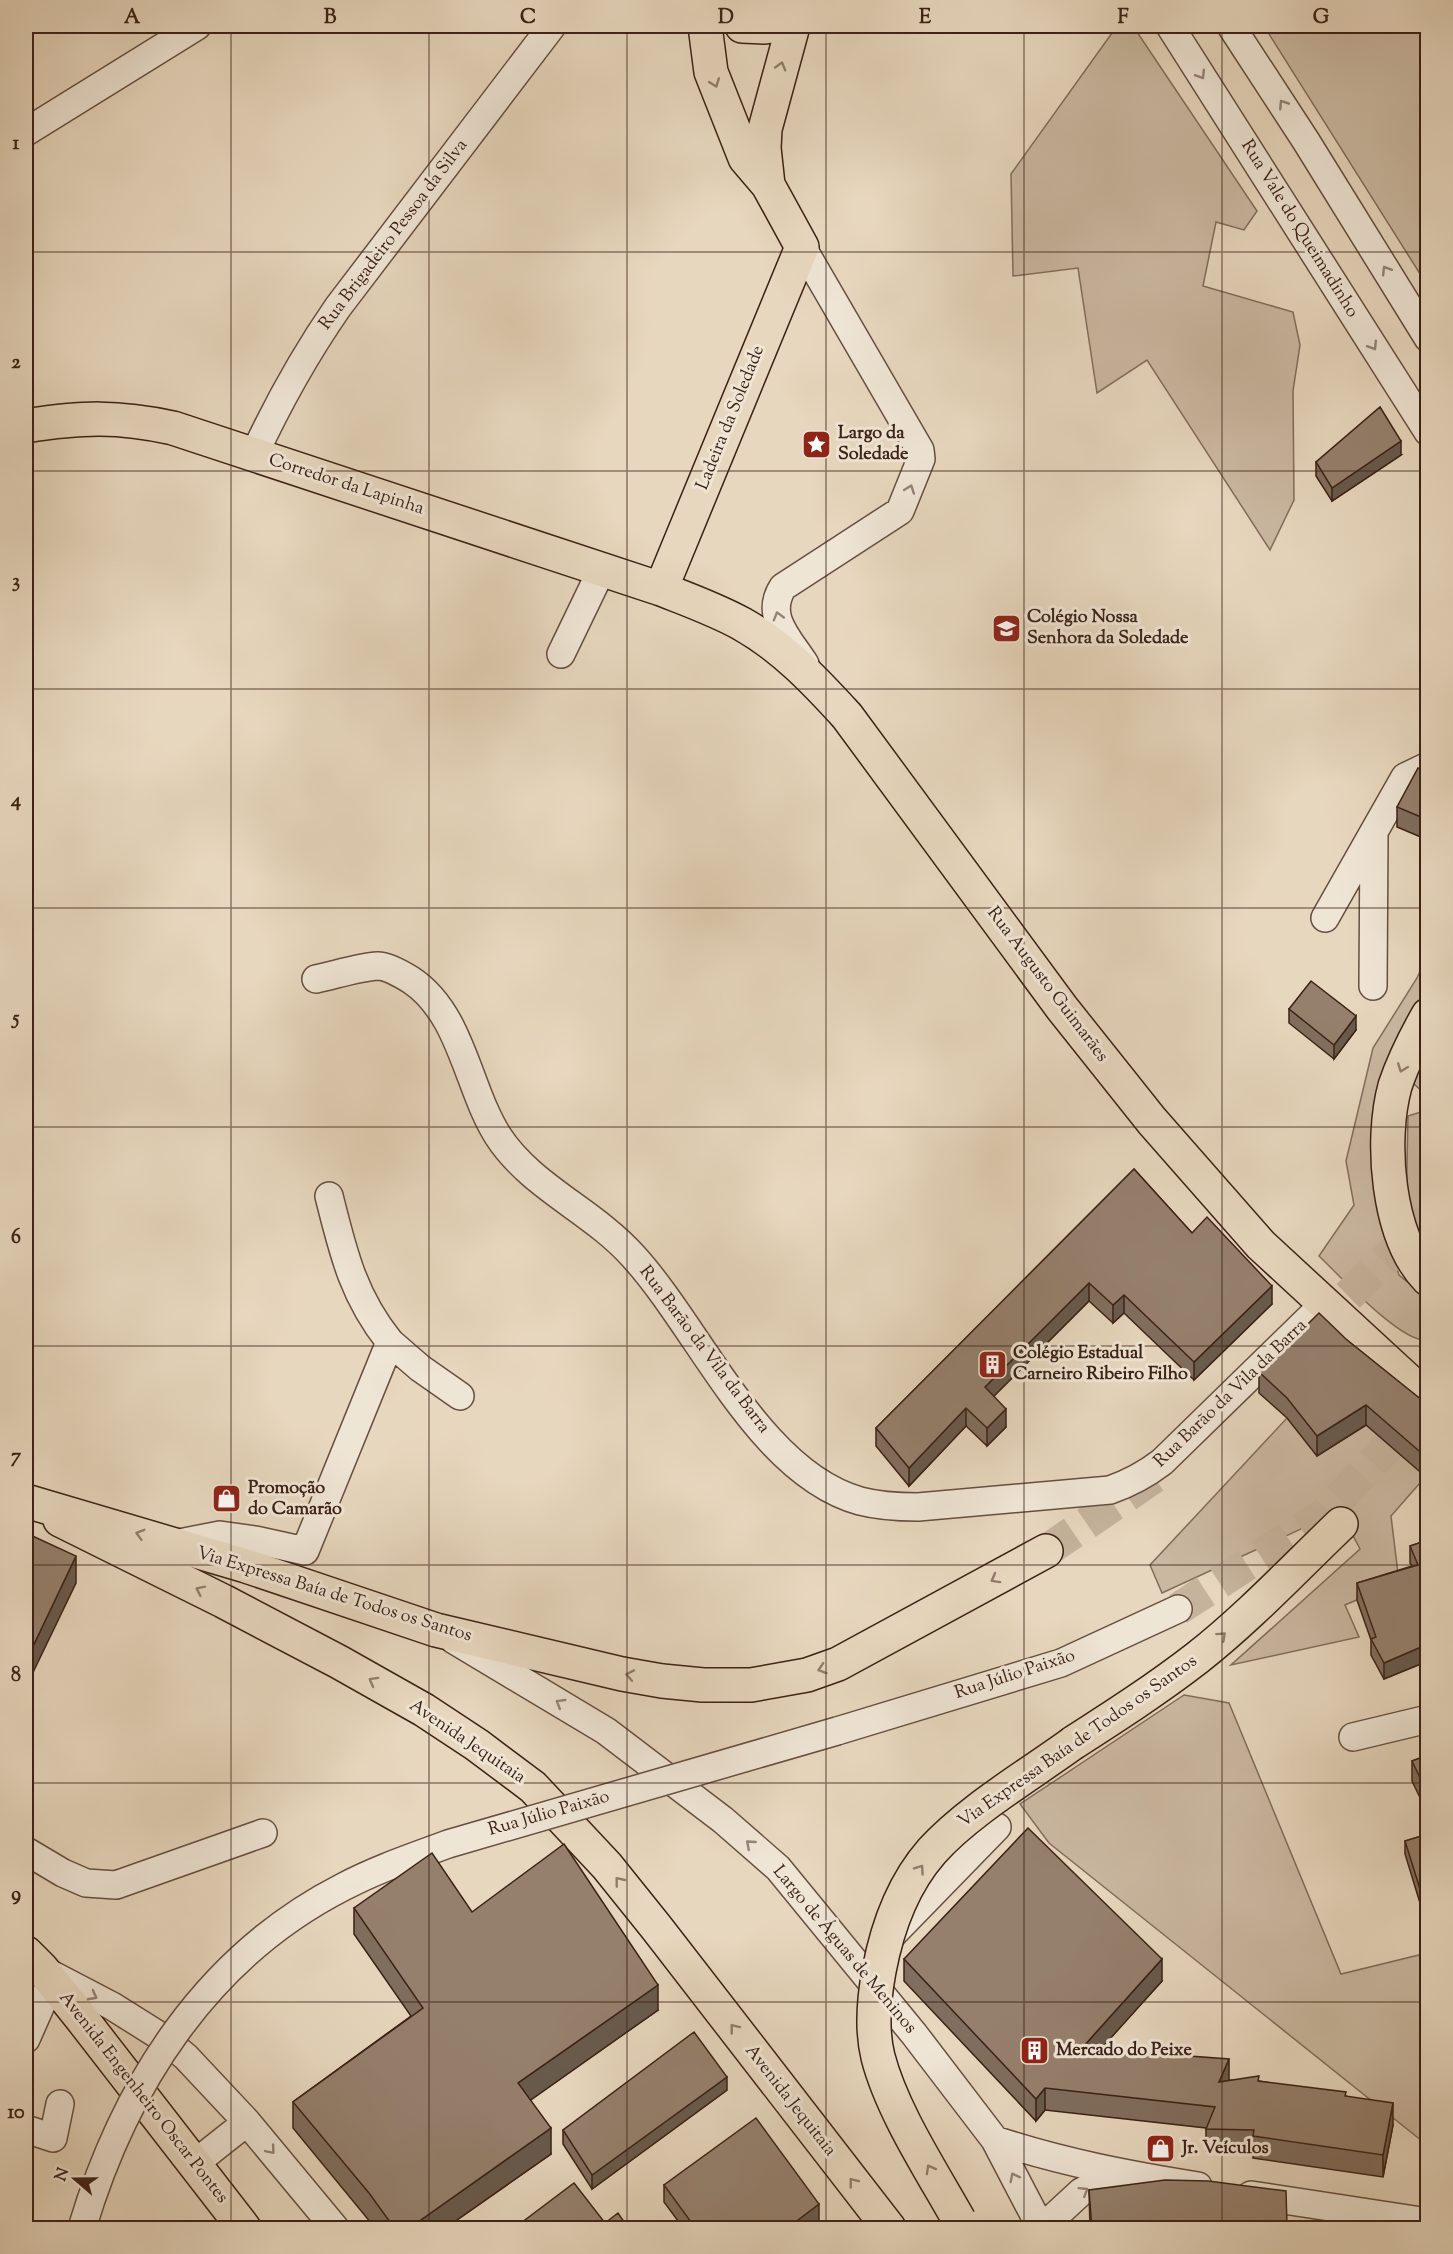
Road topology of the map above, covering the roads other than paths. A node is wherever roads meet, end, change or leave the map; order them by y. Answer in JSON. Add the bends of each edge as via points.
{"nodes":[{"id":1,"x":197,"y":26,"type":"edge"},
{"id":2,"x":552,"y":26,"type":"edge"},
{"id":3,"x":705,"y":26,"type":"edge"},
{"id":4,"x":742,"y":26,"type":"edge"},
{"id":5,"x":773,"y":26,"type":"edge"},
{"id":6,"x":793,"y":26,"type":"edge"},
{"id":7,"x":1170,"y":26,"type":"edge"},
{"id":8,"x":1231,"y":26,"type":"edge"},
{"id":9,"x":26,"y":132,"type":"edge"},
{"id":10,"x":768,"y":185,"type":"junction"},
{"id":11,"x":802,"y":247,"type":"junction"},
{"id":12,"x":1428,"y":338,"type":"edge"},
{"id":13,"x":26,"y":426,"type":"edge"},
{"id":14,"x":1428,"y":432,"type":"edge"},
{"id":15,"x":254,"y":455,"type":"junction"},
{"id":16,"x":602,"y":569,"type":"junction"},
{"id":17,"x":661,"y":589,"type":"junction"},
{"id":18,"x":561,"y":654,"type":"dead end"},
{"id":19,"x":818,"y":683,"type":"junction"},
{"id":20,"x":1428,"y":766,"type":"edge"},
{"id":21,"x":1374,"y":832,"type":"junction"},
{"id":22,"x":1325,"y":918,"type":"dead end"},
{"id":23,"x":316,"y":980,"type":"dead end"},
{"id":24,"x":1373,"y":986,"type":"dead end"},
{"id":25,"x":1428,"y":1015,"type":"edge"},
{"id":26,"x":329,"y":1196,"type":"dead end"},
{"id":27,"x":1428,"y":1279,"type":"edge"},
{"id":28,"x":1324,"y":1304,"type":"junction"},
{"id":29,"x":390,"y":1342,"type":"junction"},
{"id":30,"x":460,"y":1396,"type":"dead end"},
{"id":31,"x":1428,"y":1399,"type":"edge"},
{"id":32,"x":26,"y":1502,"type":"edge"},
{"id":33,"x":1341,"y":1524,"type":"dead end"},
{"id":34,"x":174,"y":1544,"type":"junction"},
{"id":35,"x":1046,"y":1551,"type":"tunnel mouth"},
{"id":36,"x":1178,"y":1609,"type":"tunnel mouth"},
{"id":37,"x":436,"y":1630,"type":"junction"},
{"id":38,"x":1428,"y":1719,"type":"edge"},
{"id":39,"x":1353,"y":1737,"type":"dead end"},
{"id":40,"x":997,"y":1827,"type":"dead end"},
{"id":41,"x":263,"y":1833,"type":"dead end"},
{"id":42,"x":26,"y":1851,"type":"edge"},
{"id":43,"x":40,"y":1967,"type":"edge"},
{"id":44,"x":860,"y":1968,"type":"junction"},
{"id":45,"x":26,"y":2039,"type":"edge"},
{"id":46,"x":60,"y":2104,"type":"dead end"},
{"id":47,"x":248,"y":2122,"type":"junction"},
{"id":48,"x":26,"y":2128,"type":"edge"},
{"id":49,"x":995,"y":2140,"type":"junction"},
{"id":50,"x":194,"y":2164,"type":"junction"},
{"id":51,"x":1137,"y":2176,"type":"junction"},
{"id":52,"x":1428,"y":2222,"type":"edge"},
{"id":53,"x":962,"y":2224,"type":"edge"},
{"id":54,"x":82,"y":2229,"type":"edge"},
{"id":55,"x":244,"y":2229,"type":"edge"},
{"id":56,"x":335,"y":2229,"type":"edge"},
{"id":57,"x":889,"y":2229,"type":"edge"},
{"id":58,"x":1042,"y":2229,"type":"edge"}],
"edges":[{"from":1,"to":9,"type":"street"},
{"from":2,"to":15,"type":"street","name":"Rua Brigadeiro Pessoa da Silva","via":[[332,316],[300,364]]},
{"from":3,"to":10,"type":"main road","one_way":true,"via":[[711,72],[740,148]]},
{"from":4,"to":5,"type":"main road"},
{"from":10,"to":6,"type":"main road","one_way":true,"via":[[765,129]]},
{"from":7,"to":14,"type":"street","name":"Rua Vale do Queimadinho","one_way":true},
{"from":12,"to":8,"type":"street","one_way":true},
{"from":10,"to":11,"type":"main road"},
{"from":11,"to":17,"type":"main road","name":"Ladeira da Soledade"},
{"from":19,"to":11,"type":"street","one_way":true,"via":[[776,619],[777,596],[783,587],[900,511],[921,459],[920,450]]},
{"from":13,"to":15,"type":"main road","name":"Corredor da Lapinha","via":[[83,418],[140,421]]},
{"from":15,"to":16,"type":"main road","name":"Corredor da Lapinha"},
{"from":16,"to":17,"type":"main road","name":"Corredor da Lapinha"},
{"from":16,"to":18,"type":"street"},
{"from":17,"to":19,"type":"main road","name":"Rua Augusto Guimarães","via":[[743,625]]},
{"from":19,"to":28,"type":"main road","name":"Rua Augusto Guimarães","via":[[847,716],[1062,1008],[1152,1121],[1261,1245]]},
{"from":20,"to":21,"type":"street","via":[[1405,777]]},
{"from":21,"to":22,"type":"street"},
{"from":21,"to":24,"type":"street"},
{"from":23,"to":28,"type":"street","name":"Rua Barão da Vila da Barra","via":[[380,966],[409,978],[425,990],[450,1027],[488,1117],[509,1150],[633,1256],[752,1420],[803,1472],[859,1500],[918,1507],[1110,1490],[1143,1477]]},
{"from":25,"to":27,"type":"main road","one_way":true,"via":[[1395,1088],[1388,1137],[1389,1183],[1397,1223],[1411,1255]]},
{"from":26,"to":29,"type":"street","via":[[357,1290]]},
{"from":28,"to":31,"type":"main road","name":"Rua Augusto Guimarães"},
{"from":29,"to":30,"type":"street"},
{"from":29,"to":34,"type":"street","via":[[305,1551],[220,1535]]},
{"from":34,"to":32,"type":"main road","name":"Via Expressa Baía de Todos os Santos","one_way":true},
{"from":57,"to":32,"type":"main road","name":"Avenida Jequitaia","one_way":true,"via":[[656,1926],[607,1866],[533,1787],[477,1744],[339,1662]]},
{"from":53,"to":33,"type":"main road","name":"Via Expressa Baía de Todos os Santos","one_way":true,"bridge":true,"via":[[913,2137],[878,2056],[875,1990],[892,1921],[910,1882],[961,1823],[1198,1657]]},
{"from":34,"to":37,"type":"main road","name":"Via Expressa Baía de Todos os Santos"},
{"from":35,"to":37,"type":"main road","name":"Via Expressa Baía de Todos os Santos","one_way":true,"via":[[838,1664],[807,1675],[751,1685],[662,1681]]},
{"from":36,"to":54,"type":"street","name":"Rua Júlio Paixão","bridge":true,"via":[[1061,1663],[448,1844],[342,1887],[298,1913],[255,1946],[187,2014],[127,2111]]},
{"from":44,"to":37,"type":"street","name":"Largo de Águas de Meninos","one_way":true,"via":[[778,1868],[723,1820],[606,1731]]},
{"from":38,"to":39,"type":"street"},
{"from":40,"to":44,"type":"street"},
{"from":41,"to":42,"type":"street","via":[[116,1885],[86,1883]]},
{"from":43,"to":45,"type":"street"},
{"from":43,"to":47,"type":"street","name":"Avenida Engenheiro Oscar Pontes","one_way":true,"via":[[163,2038]]},
{"from":43,"to":50,"type":"main road","name":"Avenida Engenheiro Oscar Pontes"},
{"from":44,"to":49,"type":"street","name":"Largo de Águas de Meninos"},
{"from":46,"to":48,"type":"street","via":[[53,2138]]},
{"from":47,"to":50,"type":"street"},
{"from":47,"to":56,"type":"street","name":"Avenida Engenheiro Oscar Pontes","one_way":true},
{"from":49,"to":51,"type":"street","via":[[1037,2154]]},
{"from":58,"to":49,"type":"street","name":"Largo de Águas de Meninos","one_way":true},
{"from":50,"to":55,"type":"main road","name":"Avenida Engenheiro Oscar Pontes"},
{"from":51,"to":52,"type":"street"},
{"from":58,"to":51,"type":"street","one_way":true,"via":[[1081,2192],[1101,2181]]}]}
